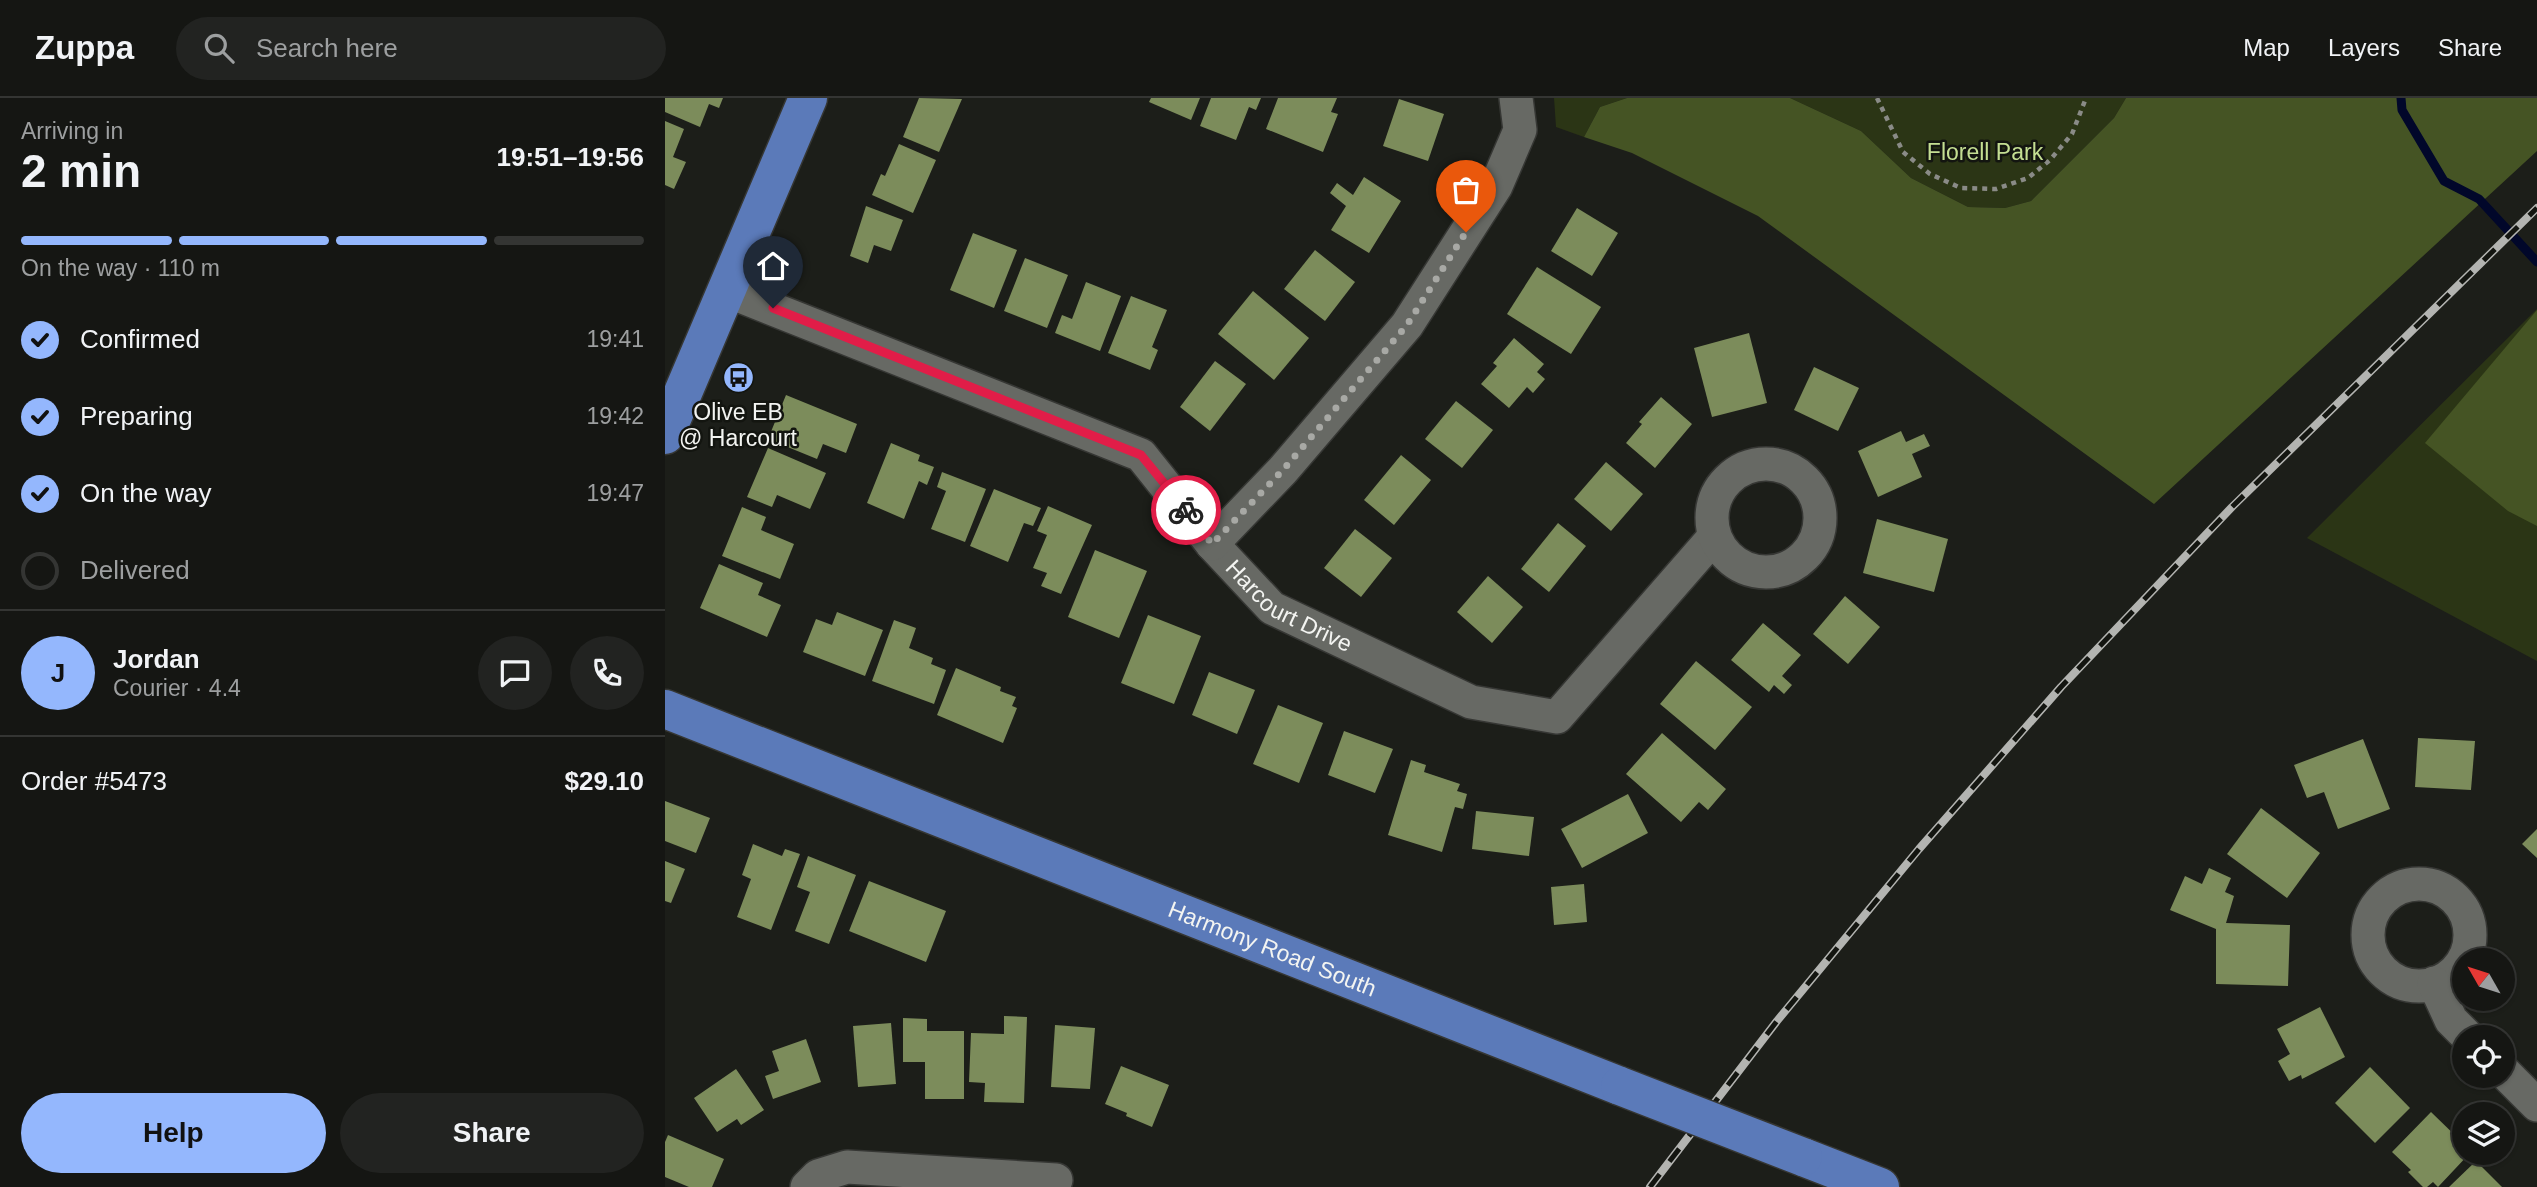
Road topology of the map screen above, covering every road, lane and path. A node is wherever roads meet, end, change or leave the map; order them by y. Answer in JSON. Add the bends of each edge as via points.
{"nodes":[{"id":1,"x":808,"y":98,"type":"edge"},
{"id":2,"x":1516,"y":98,"type":"edge"},
{"id":3,"x":1877,"y":98,"type":"edge"},
{"id":4,"x":2086,"y":98,"type":"edge"},
{"id":5,"x":725,"y":290,"type":"junction"},
{"id":6,"x":665,"y":435,"type":"edge"},
{"id":7,"x":1714,"y":537,"type":"dead end"},
{"id":8,"x":1212,"y":544,"type":"junction"},
{"id":9,"x":665,"y":709,"type":"edge"},
{"id":10,"x":2434,"y":983,"type":"dead end"},
{"id":11,"x":2456,"y":1025,"type":"edge"},
{"id":12,"x":2515,"y":1083,"type":"edge"},
{"id":13,"x":2537,"y":1105,"type":"edge"},
{"id":14,"x":1056,"y":1180,"type":"dead end"},
{"id":15,"x":807,"y":1187,"type":"edge"},
{"id":16,"x":1880,"y":1187,"type":"edge"}],
"edges":[{"from":1,"to":5,"type":"main road"},
{"from":2,"to":8,"type":"street","via":[[1520,130],[1496,186],[1407,325],[1283,470]]},
{"from":3,"to":4,"type":"path","via":[[1903,152],[1930,174],[1961,188],[1996,189],[2028,178],[2050,160],[2072,134]]},
{"from":5,"to":6,"type":"main road"},
{"from":5,"to":8,"type":"street","name":"Harcourt Drive","via":[[1141,455]]},
{"from":7,"to":8,"type":"street","name":"Harcourt Drive","via":[[1557,717],[1471,702],[1272,608]]},
{"from":9,"to":16,"type":"main road","name":"Harmony Road South","bridge":true},
{"from":10,"to":11,"type":"street"},
{"from":12,"to":13,"type":"street"},
{"from":14,"to":15,"type":"street","via":[[847,1167],[818,1176]]}]}
